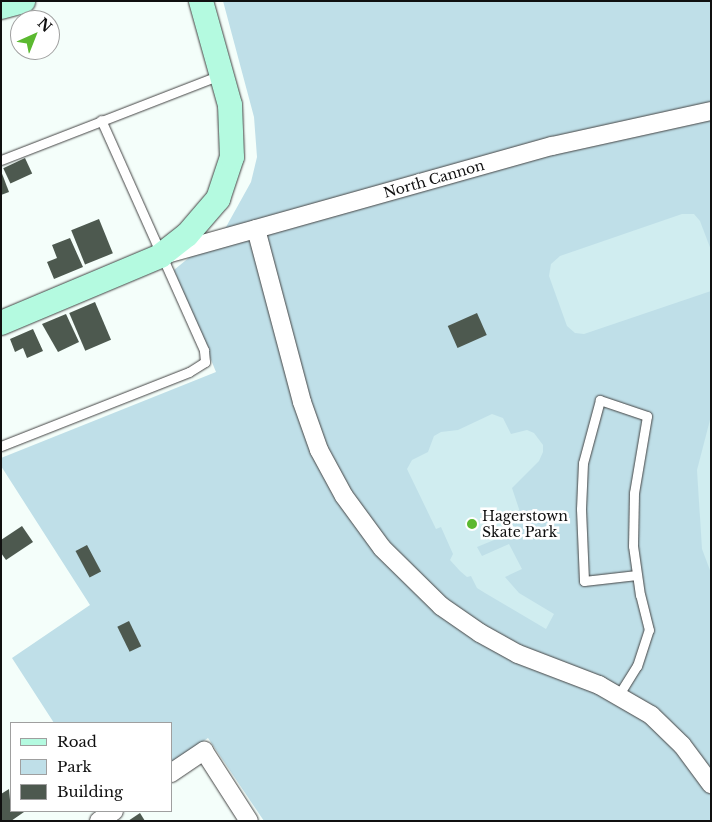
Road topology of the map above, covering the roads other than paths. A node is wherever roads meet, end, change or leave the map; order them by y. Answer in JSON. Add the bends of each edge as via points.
{"nodes":[{"id":1,"x":23,"y":1,"type":"edge"},
{"id":2,"x":201,"y":1,"type":"edge"},
{"id":3,"x":1,"y":7,"type":"edge"},
{"id":4,"x":220,"y":75,"type":"junction"},
{"id":5,"x":711,"y":111,"type":"edge"},
{"id":6,"x":101,"y":120,"type":"junction"},
{"id":7,"x":1,"y":160,"type":"edge"},
{"id":8,"x":256,"y":229,"type":"junction"},
{"id":9,"x":160,"y":256,"type":"junction"},
{"id":10,"x":1,"y":323,"type":"edge"},
{"id":11,"x":1,"y":446,"type":"edge"},
{"id":12,"x":636,"y":575,"type":"junction"},
{"id":13,"x":618,"y":696,"type":"junction"},
{"id":14,"x":172,"y":772,"type":"edge"},
{"id":15,"x":711,"y":784,"type":"edge"},
{"id":16,"x":249,"y":821,"type":"edge"}],
"edges":[{"from":1,"to":3,"type":"street"},
{"from":2,"to":4,"type":"street"},
{"from":4,"to":6,"type":"lane"},
{"from":4,"to":9,"type":"street","via":[[230,105],[232,157],[218,199],[187,235]]},
{"from":5,"to":8,"type":"street","name":"North Cannon","via":[[552,146]]},
{"from":6,"to":7,"type":"lane"},
{"from":6,"to":9,"type":"lane"},
{"from":8,"to":9,"type":"street","name":"North Cannon"},
{"from":8,"to":13,"type":"street","via":[[302,402],[319,450],[362,522],[412,580],[441,606],[480,633],[518,654]]},
{"from":9,"to":10,"type":"street"},
{"from":9,"to":11,"type":"lane","via":[[204,350],[205,362],[190,372]]},
{"from":12,"to":12,"type":"lane","via":[[634,493],[647,416],[600,400],[583,463],[584,581]]},
{"from":12,"to":13,"type":"lane","via":[[649,630],[637,666]]},
{"from":13,"to":15,"type":"street","via":[[667,729]]},
{"from":14,"to":16,"type":"street","via":[[204,751]]}]}
